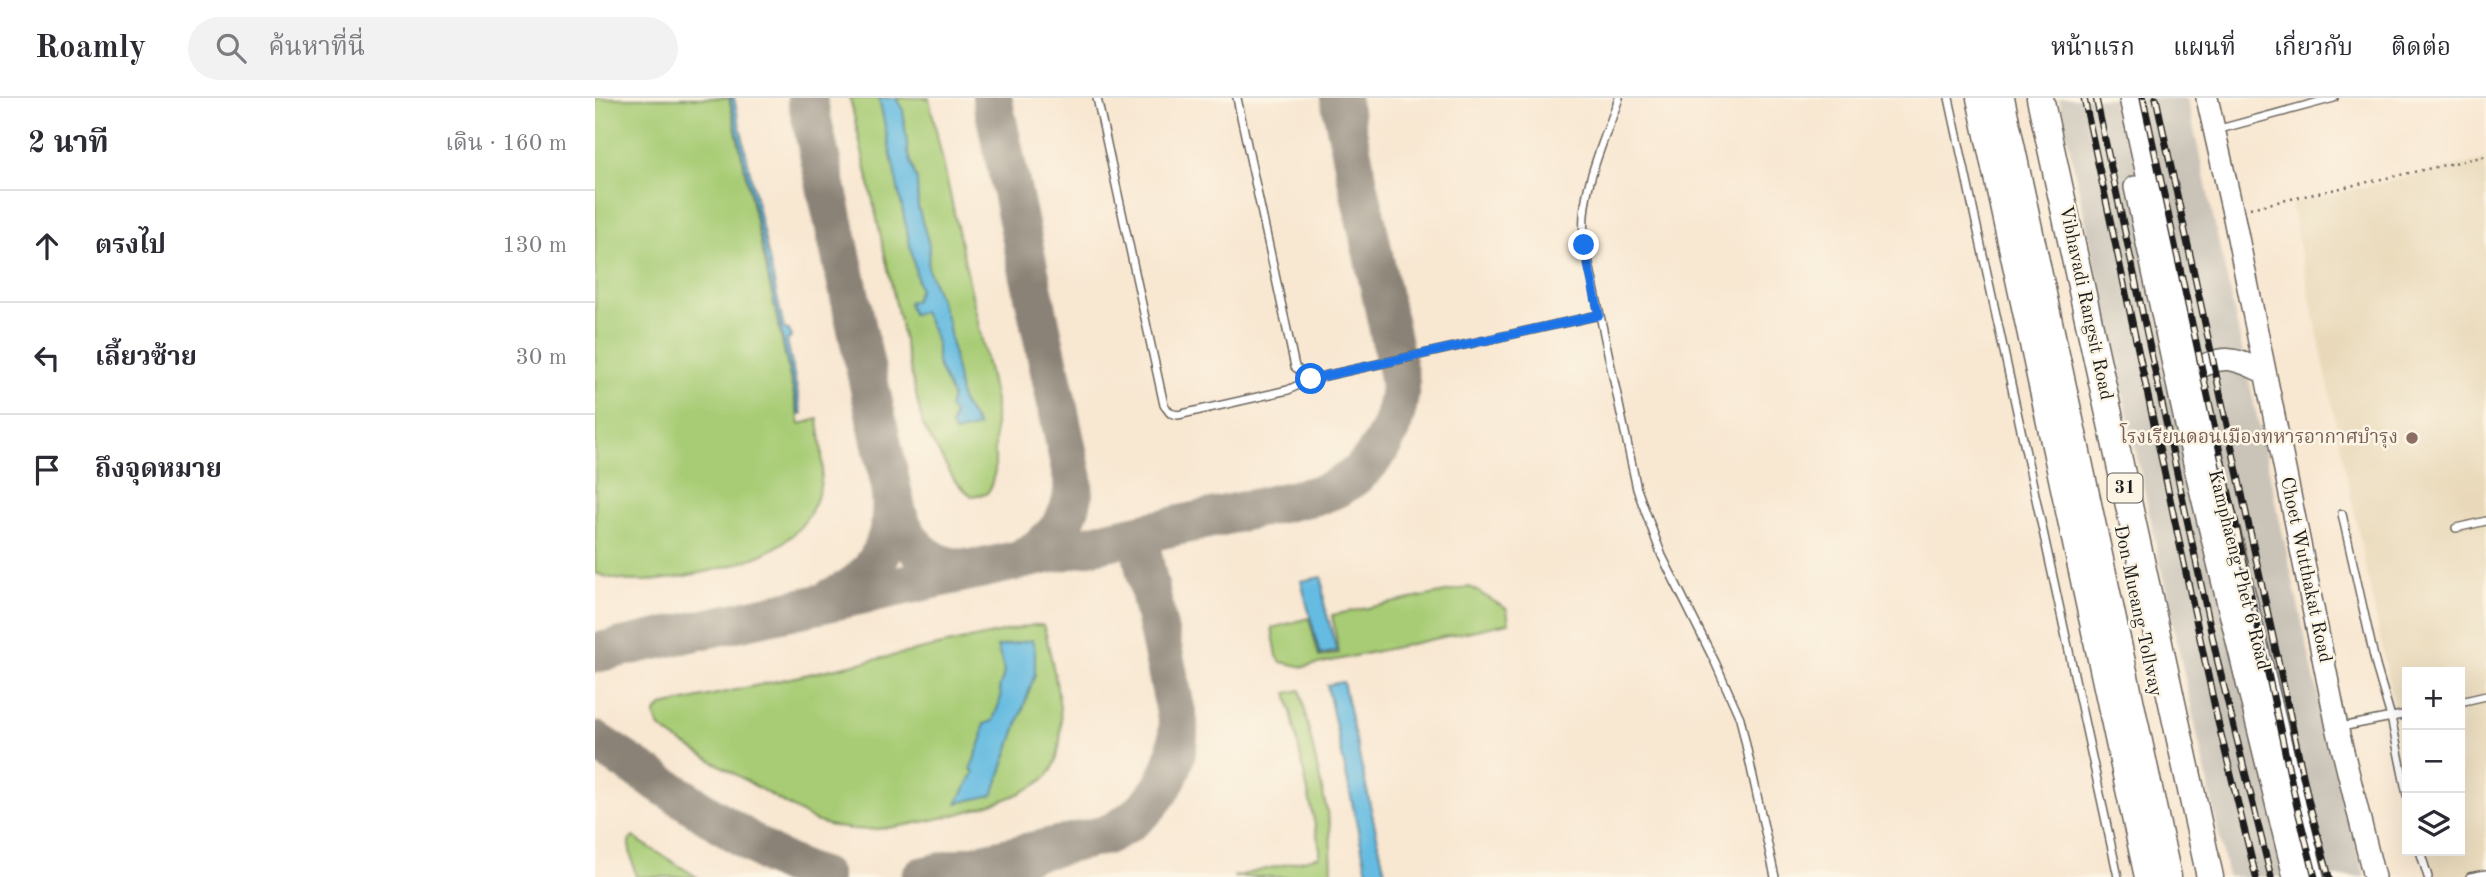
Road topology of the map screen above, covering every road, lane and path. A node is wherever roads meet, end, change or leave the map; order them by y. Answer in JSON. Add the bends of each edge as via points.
{"nodes":[{"id":1,"x":1097,"y":98,"type":"edge"},
{"id":2,"x":1237,"y":98,"type":"edge"},
{"id":3,"x":1619,"y":98,"type":"edge"},
{"id":4,"x":1949,"y":98,"type":"edge"},
{"id":5,"x":1980,"y":98,"type":"edge"},
{"id":6,"x":2001,"y":98,"type":"edge"},
{"id":7,"x":2025,"y":98,"type":"edge"},
{"id":8,"x":2040,"y":98,"type":"edge"},
{"id":9,"x":2116,"y":98,"type":"edge"},
{"id":10,"x":2130,"y":98,"type":"edge"},
{"id":11,"x":2207,"y":98,"type":"edge"},
{"id":12,"x":2334,"y":98,"type":"edge"},
{"id":13,"x":2215,"y":131,"type":"junction"},
{"id":14,"x":2486,"y":156,"type":"edge"},
{"id":15,"x":2253,"y":207,"type":"dead end"},
{"id":16,"x":1599,"y":315,"type":"junction"},
{"id":17,"x":2190,"y":373,"type":"junction"},
{"id":18,"x":2265,"y":373,"type":"junction"},
{"id":19,"x":1311,"y":379,"type":"junction"},
{"id":20,"x":2342,"y":514,"type":"dead end"},
{"id":21,"x":2486,"y":521,"type":"edge"},
{"id":22,"x":2456,"y":528,"type":"dead end"},
{"id":23,"x":2486,"y":696,"type":"edge"},
{"id":24,"x":2465,"y":701,"type":"edge"},
{"id":25,"x":2402,"y":715,"type":"edge"},
{"id":26,"x":2392,"y":718,"type":"junction"},
{"id":27,"x":2344,"y":727,"type":"junction"},
{"id":28,"x":2407,"y":793,"type":"edge"},
{"id":29,"x":2422,"y":856,"type":"edge"},
{"id":30,"x":2486,"y":873,"type":"edge"},
{"id":31,"x":1775,"y":877,"type":"edge"},
{"id":32,"x":2118,"y":877,"type":"edge"},
{"id":33,"x":2148,"y":877,"type":"edge"},
{"id":34,"x":2168,"y":877,"type":"edge"},
{"id":35,"x":2195,"y":877,"type":"edge"},
{"id":36,"x":2210,"y":877,"type":"edge"},
{"id":37,"x":2294,"y":877,"type":"edge"},
{"id":38,"x":2313,"y":877,"type":"edge"},
{"id":39,"x":2374,"y":877,"type":"edge"},
{"id":40,"x":2428,"y":877,"type":"edge"},
{"id":41,"x":2470,"y":877,"type":"edge"}],
"edges":[{"from":1,"to":19,"type":"lane","via":[[1167,411],[1178,415],[1288,390]]},
{"from":2,"to":19,"type":"lane","via":[[1295,367]]},
{"from":3,"to":16,"type":"lane","via":[[1588,188],[1583,218]]},
{"from":4,"to":32,"type":"lane"},
{"from":5,"to":33,"type":"highway"},
{"from":6,"to":34,"type":"highway","name":"Don Mueang Tollway","number":"31"},
{"from":7,"to":35,"type":"highway","name":"Don Mueang Tollway","number":"31"},
{"from":8,"to":36,"type":"highway","name":"Vibhavadi Rangsit Road","number":"31"},
{"from":9,"to":37,"type":"main road","name":"Kamphaeng Phet 6 Road","via":[[2196,472]]},
{"from":10,"to":17,"type":"main road","name":"Kamphaeng Phet 6 Road"},
{"from":11,"to":13,"type":"main road","name":"Choet Wutthakat Road"},
{"from":12,"to":13,"type":"lane"},
{"from":13,"to":18,"type":"main road","name":"Choet Wutthakat Road"},
{"from":14,"to":15,"type":"path"},
{"from":16,"to":19,"type":"lane"},
{"from":16,"to":31,"type":"lane","via":[[1637,489],[1663,556],[1740,718]]},
{"from":17,"to":18,"type":"main road","via":[[2205,363],[2227,358]]},
{"from":17,"to":38,"type":"main road","name":"Kamphaeng Phet 6 Road"},
{"from":18,"to":27,"type":"main road","name":"Choet Wutthakat Road"},
{"from":20,"to":26,"type":"lane"},
{"from":21,"to":22,"type":"lane"},
{"from":23,"to":24,"type":"lane"},
{"from":25,"to":26,"type":"lane"},
{"from":26,"to":27,"type":"lane"},
{"from":26,"to":28,"type":"lane"},
{"from":27,"to":39,"type":"main road","name":"Choet Wutthakat Road"},
{"from":29,"to":40,"type":"lane"},
{"from":30,"to":41,"type":"lane"}]}
